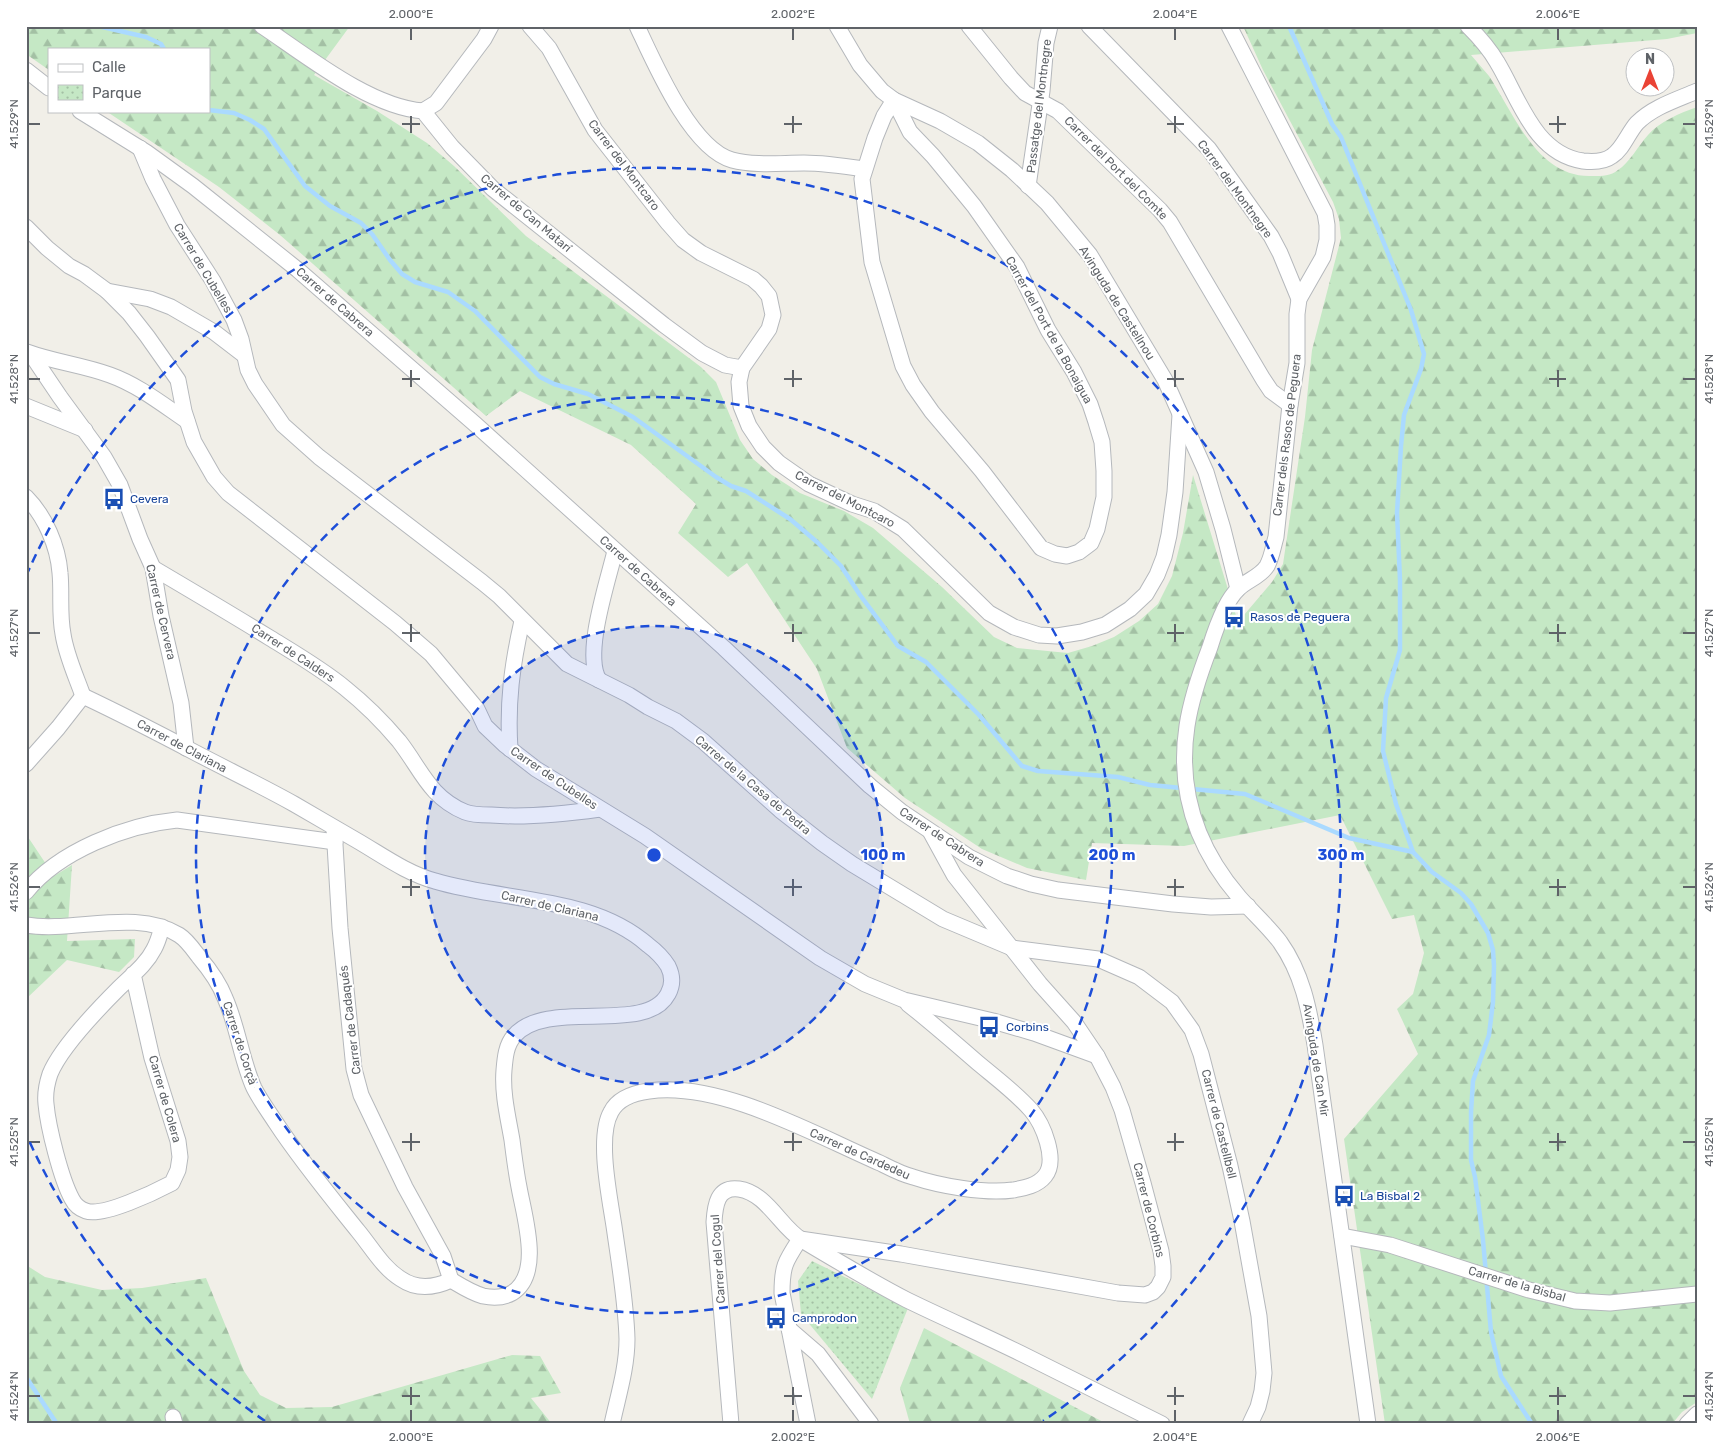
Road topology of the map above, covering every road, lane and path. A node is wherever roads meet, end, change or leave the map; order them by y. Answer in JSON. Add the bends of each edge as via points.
{"nodes":[{"id":1,"x":262,"y":26,"type":"edge"},
{"id":2,"x":491,"y":26,"type":"edge"},
{"id":3,"x":530,"y":26,"type":"edge"},
{"id":4,"x":638,"y":26,"type":"edge"},
{"id":5,"x":837,"y":26,"type":"edge"},
{"id":6,"x":969,"y":26,"type":"edge"},
{"id":7,"x":1050,"y":26,"type":"edge"},
{"id":8,"x":1089,"y":26,"type":"edge"},
{"id":9,"x":1229,"y":26,"type":"edge"},
{"id":10,"x":1468,"y":26,"type":"edge"},
{"id":11,"x":26,"y":70,"type":"edge"},
{"id":12,"x":48,"y":87,"type":"edge"},
{"id":13,"x":1697,"y":91,"type":"edge"},
{"id":14,"x":894,"y":100,"type":"junction"},
{"id":15,"x":1040,"y":102,"type":"junction"},
{"id":16,"x":423,"y":111,"type":"junction"},
{"id":17,"x":82,"y":112,"type":"edge"},
{"id":18,"x":140,"y":148,"type":"junction"},
{"id":19,"x":864,"y":169,"type":"junction"},
{"id":20,"x":1028,"y":186,"type":"junction"},
{"id":21,"x":26,"y":227,"type":"edge"},
{"id":22,"x":107,"y":291,"type":"junction"},
{"id":23,"x":1300,"y":299,"type":"junction"},
{"id":24,"x":29,"y":353,"type":"edge"},
{"id":25,"x":244,"y":354,"type":"junction"},
{"id":26,"x":742,"y":368,"type":"junction"},
{"id":27,"x":1290,"y":405,"type":"junction"},
{"id":28,"x":26,"y":406,"type":"edge"},
{"id":29,"x":1180,"y":415,"type":"junction"},
{"id":30,"x":187,"y":421,"type":"junction"},
{"id":31,"x":86,"y":431,"type":"junction"},
{"id":32,"x":26,"y":497,"type":"edge"},
{"id":33,"x":615,"y":551,"type":"junction"},
{"id":34,"x":153,"y":568,"type":"junction"},
{"id":35,"x":1238,"y":589,"type":"junction"},
{"id":36,"x":522,"y":621,"type":"junction"},
{"id":37,"x":599,"y":680,"type":"junction"},
{"id":38,"x":83,"y":696,"type":"junction"},
{"id":39,"x":186,"y":748,"type":"junction"},
{"id":40,"x":510,"y":749,"type":"junction"},
{"id":41,"x":26,"y":764,"type":"edge"},
{"id":42,"x":600,"y":809,"type":"junction"},
{"id":43,"x":929,"y":830,"type":"junction"},
{"id":44,"x":334,"y":835,"type":"junction"},
{"id":45,"x":26,"y":892,"type":"edge"},
{"id":46,"x":1248,"y":906,"type":"junction"},
{"id":47,"x":26,"y":925,"type":"edge"},
{"id":48,"x":162,"y":927,"type":"junction"},
{"id":49,"x":1012,"y":948,"type":"junction"},
{"id":50,"x":134,"y":974,"type":"junction"},
{"id":51,"x":904,"y":1000,"type":"junction"},
{"id":52,"x":1097,"y":1056,"type":"junction"},
{"id":53,"x":1342,"y":1236,"type":"junction"},
{"id":54,"x":800,"y":1239,"type":"junction"},
{"id":55,"x":451,"y":1280,"type":"junction"},
{"id":56,"x":1697,"y":1294,"type":"edge"},
{"id":57,"x":789,"y":1329,"type":"junction"},
{"id":58,"x":1697,"y":1414,"type":"edge"},
{"id":59,"x":612,"y":1424,"type":"edge"},
{"id":60,"x":731,"y":1424,"type":"edge"},
{"id":61,"x":808,"y":1424,"type":"edge"},
{"id":62,"x":871,"y":1424,"type":"edge"},
{"id":63,"x":1162,"y":1424,"type":"edge"},
{"id":64,"x":1250,"y":1424,"type":"edge"},
{"id":65,"x":1368,"y":1424,"type":"edge"},
{"id":66,"x":1687,"y":1424,"type":"edge"}],
"edges":[{"from":1,"to":16,"type":"street","via":[[370,95]]},
{"from":2,"to":16,"type":"street","via":[[436,103]]},
{"from":3,"to":26,"type":"street","name":"Carrer del Montcaro","via":[[549,48],[594,130],[683,240],[753,279],[769,296],[773,315],[769,329]]},
{"from":4,"to":19,"type":"street","via":[[677,105],[716,153],[730,160],[749,163],[825,163]]},
{"from":5,"to":14,"type":"street","name":"Avinguda de Castellnou","via":[[860,65]]},
{"from":6,"to":15,"type":"street","name":"Carrer del Port del Comte","via":[[1025,93]]},
{"from":7,"to":15,"type":"street","name":"Passatge del Montnegre"},
{"from":8,"to":23,"type":"street","name":"Carrer del Montnegre","via":[[1209,149],[1271,236]]},
{"from":9,"to":23,"type":"street","name":"Carrer dels Rasos de Peguera","via":[[1325,213],[1327,240],[1323,257]]},
{"from":10,"to":13,"type":"street","via":[[1496,60],[1536,132],[1552,148],[1580,160],[1602,160],[1612,156],[1647,114]]},
{"from":11,"to":12,"type":"street"},
{"from":14,"to":19,"type":"street","name":"Carrer del Port de la Bonaigua","via":[[884,116]]},
{"from":14,"to":19,"type":"street","name":"Carrer del Port de la Bonaigua","via":[[910,132],[974,206],[1017,267],[1090,404],[1102,442],[1104,497],[1091,542],[1079,552],[1067,556],[1041,548],[913,385],[903,366],[872,262],[862,179]]},
{"from":14,"to":20,"type":"street","name":"Avinguda de Castellnou","via":[[978,143]]},
{"from":15,"to":20,"type":"street","name":"Passatge del Montnegre"},
{"from":15,"to":27,"type":"street","name":"Carrer del Port del Comte","via":[[1058,111],[1170,222],[1267,385]]},
{"from":16,"to":26,"type":"street","name":"Carrer de Can Matarí","via":[[493,189],[702,353],[725,365]]},
{"from":17,"to":18,"type":"street","name":"Carrer de Cabrera"},
{"from":18,"to":25,"type":"street","name":"Carrer de Cubelles","via":[[177,225],[234,320]]},
{"from":18,"to":33,"type":"street","name":"Carrer de Cabrera","via":[[194,186],[298,270]]},
{"from":20,"to":29,"type":"street","name":"Avinguda de Castellnou","via":[[1047,203],[1090,255],[1165,380]]},
{"from":21,"to":22,"type":"street","name":"Carrer de Cubelles","via":[[69,266]]},
{"from":22,"to":25,"type":"street","via":[[150,299],[171,307]]},
{"from":22,"to":30,"type":"street","name":"Carrer de Cubelles","via":[[135,321],[178,380]]},
{"from":23,"to":27,"type":"street","name":"Carrer dels Rasos de Peguera","via":[[1297,363]]},
{"from":24,"to":30,"type":"street","via":[[88,368],[126,382]]},
{"from":24,"to":31,"type":"street","name":"Carrer de Cervera"},
{"from":25,"to":36,"type":"street","name":"Carrer de Cubelles","via":[[248,370],[260,392],[283,425],[482,582]]},
{"from":26,"to":29,"type":"street","name":"Carrer del Montcaro","via":[[739,382],[741,406],[763,447],[779,463],[809,484],[874,511],[903,528],[989,614],[1014,628],[1039,635],[1057,636],[1106,625],[1146,594],[1157,575],[1169,535]]},
{"from":27,"to":35,"type":"street","name":"Carrer dels Rasos de Peguera","via":[[1272,555],[1260,573]]},
{"from":28,"to":31,"type":"street"},
{"from":29,"to":35,"type":"street","name":"Avinguda de Castellnou","via":[[1206,472]]},
{"from":30,"to":40,"type":"street","name":"Carrer de Cubelles","via":[[203,459],[228,493],[431,654],[477,709],[485,726]]},
{"from":31,"to":34,"type":"street","name":"Carrer de Cervera","via":[[120,485]]},
{"from":32,"to":38,"type":"street","via":[[48,530],[56,551],[62,634]]},
{"from":33,"to":37,"type":"street","via":[[596,628],[594,661]]},
{"from":33,"to":43,"type":"street","name":"Carrer de Cabrera","via":[[724,648],[870,786]]},
{"from":34,"to":39,"type":"street","name":"Carrer de Cervera","via":[[182,703]]},
{"from":34,"to":42,"type":"street","name":"Carrer de Calders","via":[[307,660],[346,688],[388,729],[436,793],[466,813],[504,816]]},
{"from":35,"to":46,"type":"street","name":"Avinguda de Can Mir","via":[[1225,608],[1201,670],[1192,701],[1185,751],[1188,796],[1205,849]]},
{"from":36,"to":37,"type":"street","name":"Carrer de Cubelles","via":[[567,664]]},
{"from":36,"to":40,"type":"street","via":[[510,693]]},
{"from":37,"to":49,"type":"street","name":"Carrer de la Casa de Pedra","via":[[683,726],[780,810],[852,864],[943,919]]},
{"from":38,"to":39,"type":"street","name":"Carrer de Clariana"},
{"from":38,"to":41,"type":"street"},
{"from":39,"to":44,"type":"street","name":"Carrer de Clariana","via":[[272,792]]},
{"from":40,"to":42,"type":"street","name":"Carrer de Cubelles"},
{"from":42,"to":51,"type":"street","name":"Carrer de Cubelles","via":[[645,836],[820,958],[865,984]]},
{"from":43,"to":46,"type":"street","name":"Carrer de Cabrera","via":[[969,857],[1031,884],[1172,904],[1219,908]]},
{"from":43,"to":49,"type":"street","name":"Carrer de Corbins","via":[[954,875]]},
{"from":44,"to":45,"type":"street","via":[[177,820],[157,822],[100,840],[65,858]]},
{"from":44,"to":55,"type":"street","name":"Carrer de Cadaqués","via":[[354,1069],[361,1095],[443,1256]]},
{"from":44,"to":55,"type":"street","name":"Carrer de Clariana","via":[[432,881],[577,910],[608,920],[624,927],[660,955],[673,978],[666,999],[657,1006],[628,1014],[542,1020],[514,1036],[507,1048],[503,1074],[529,1242],[525,1277],[519,1288],[507,1296],[495,1298],[482,1296]]},
{"from":46,"to":53,"type":"street","name":"Avinguda de Can Mir","via":[[1280,942],[1306,996]]},
{"from":47,"to":48,"type":"street","name":"Carrer de Corçà","via":[[60,927],[130,923]]},
{"from":48,"to":50,"type":"street","name":"Carrer de Colera","via":[[154,948]]},
{"from":48,"to":55,"type":"street","name":"Carrer de Corçà","via":[[191,945],[214,975],[226,999],[255,1089],[285,1137],[379,1259],[401,1280],[415,1286],[437,1286]]},
{"from":49,"to":52,"type":"street","name":"Carrer de Corbins","via":[[1074,1022]]},
{"from":49,"to":64,"type":"street","name":"Carrer de Castellbell","via":[[1098,959],[1122,969],[1139,977],[1172,1002],[1192,1030],[1230,1166],[1258,1316],[1264,1373],[1258,1407]]},
{"from":50,"to":50,"type":"street","name":"Carrer de Colera","via":[[152,1058],[178,1141],[178,1170],[172,1183],[116,1207],[88,1212],[79,1208],[72,1199],[64,1178],[50,1124],[47,1085],[50,1074],[76,1036],[98,1008]]},
{"from":51,"to":52,"type":"street","name":"Carrer de Cubelles","via":[[994,1021]]},
{"from":51,"to":59,"type":"street","name":"Carrer de Cardedeu","via":[[1033,1112],[1049,1151],[1050,1164],[1046,1175],[1028,1187],[1008,1191],[986,1191],[930,1182],[728,1099],[683,1090],[640,1092],[624,1098],[616,1105],[605,1126],[607,1187],[627,1341],[625,1368]]},
{"from":52,"to":54,"type":"street","name":"Carrer de Corbins","via":[[1122,1110],[1161,1251],[1163,1277],[1153,1292],[1145,1295],[1118,1293]]},
{"from":53,"to":56,"type":"street","name":"Carrer de la Bisbal","via":[[1390,1245],[1529,1290],[1576,1301],[1610,1303]]},
{"from":53,"to":65,"type":"street","name":"Avinguda de Can Mir"},
{"from":54,"to":57,"type":"street","via":[[786,1261],[782,1275]]},
{"from":54,"to":60,"type":"street","name":"Carrer del Cogul","via":[[765,1203],[747,1191],[730,1189],[723,1191],[718,1198],[714,1222]]},
{"from":54,"to":63,"type":"street","via":[[906,1300]]},
{"from":57,"to":61,"type":"street"},
{"from":57,"to":62,"type":"street","via":[[818,1354]]},
{"from":58,"to":66,"type":"street"}]}
